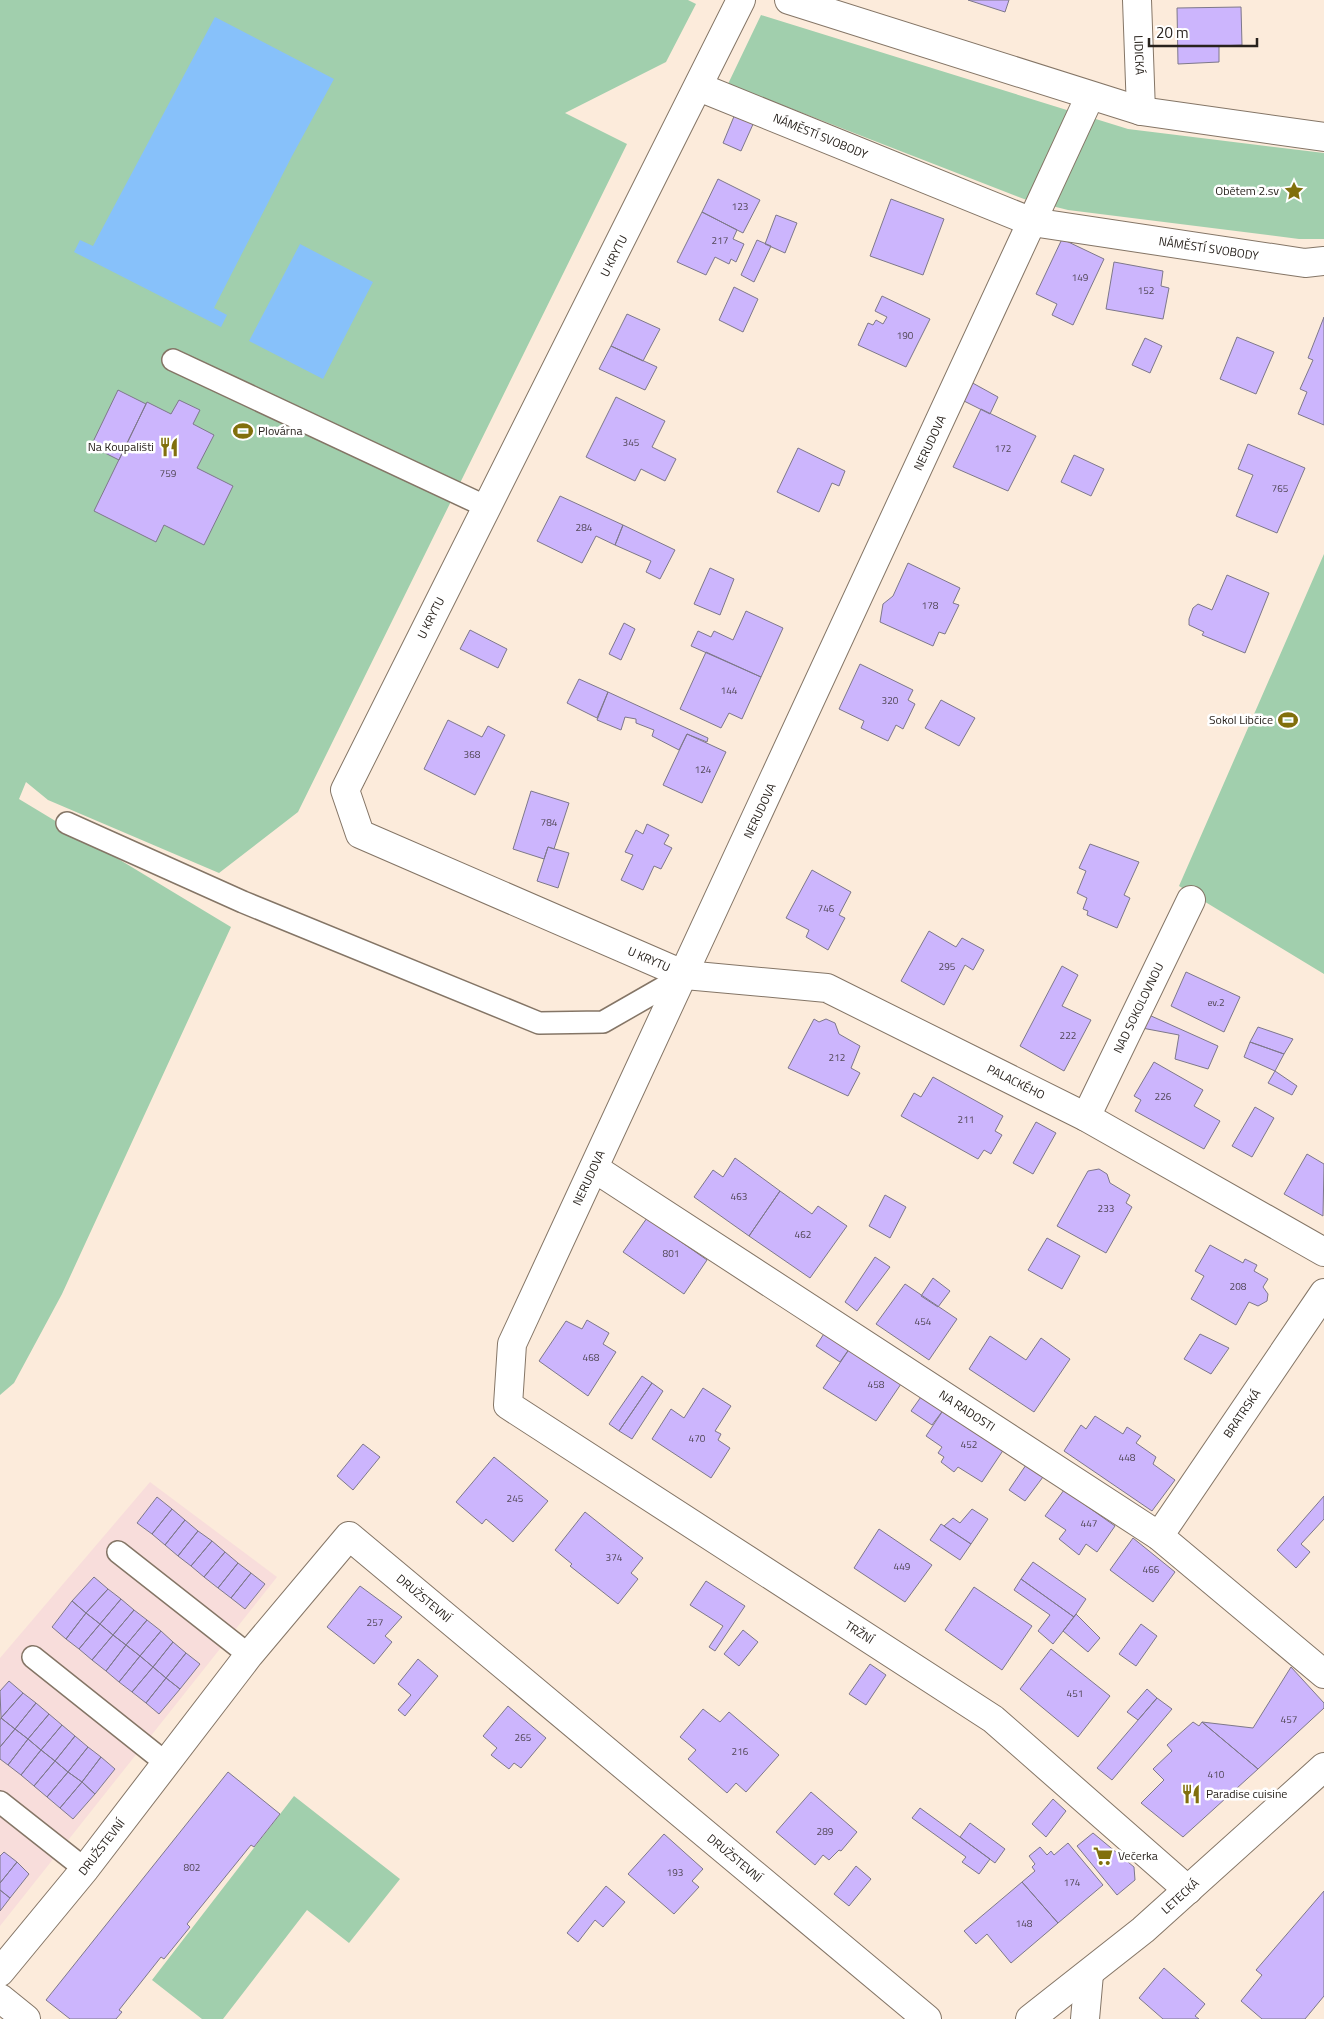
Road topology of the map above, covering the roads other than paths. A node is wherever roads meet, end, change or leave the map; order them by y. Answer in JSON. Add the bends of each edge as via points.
{"nodes":[{"id":1,"x":741,"y":0,"type":"edge"},
{"id":2,"x":789,"y":0,"type":"edge"},
{"id":3,"x":1137,"y":0,"type":"edge"},
{"id":4,"x":698,"y":87,"type":"junction"},
{"id":5,"x":1090,"y":96,"type":"junction"},
{"id":6,"x":1141,"y":110,"type":"junction"},
{"id":7,"x":1324,"y":137,"type":"edge"},
{"id":8,"x":1032,"y":222,"type":"junction"},
{"id":9,"x":1324,"y":262,"type":"edge"},
{"id":10,"x":173,"y":360,"type":"dead end"},
{"id":11,"x":487,"y":507,"type":"junction"},
{"id":12,"x":67,"y":823,"type":"dead end"},
{"id":13,"x":1191,"y":900,"type":"dead end"},
{"id":14,"x":685,"y":974,"type":"junction"},
{"id":15,"x":1086,"y":1117,"type":"junction"},
{"id":16,"x":594,"y":1168,"type":"junction"},
{"id":17,"x":1324,"y":1252,"type":"edge"},
{"id":18,"x":1324,"y":1293,"type":"edge"},
{"id":19,"x":508,"y":1405,"type":"joint"},
{"id":20,"x":1159,"y":1536,"type":"junction"},
{"id":21,"x":118,"y":1552,"type":"dead end"},
{"id":22,"x":249,"y":1655,"type":"junction"},
{"id":23,"x":33,"y":1657,"type":"dead end"},
{"id":24,"x":1324,"y":1674,"type":"edge"},
{"id":25,"x":166,"y":1763,"type":"junction"},
{"id":26,"x":1324,"y":1767,"type":"edge"},
{"id":27,"x":0,"y":1802,"type":"edge"},
{"id":28,"x":85,"y":1868,"type":"junction"},
{"id":29,"x":1188,"y":1890,"type":"junction"},
{"id":30,"x":0,"y":1972,"type":"edge"},
{"id":31,"x":1089,"y":1974,"type":"junction"},
{"id":32,"x":0,"y":1998,"type":"edge"},
{"id":33,"x":26,"y":2019,"type":"edge"},
{"id":34,"x":927,"y":2019,"type":"edge"},
{"id":35,"x":1030,"y":2019,"type":"edge"},
{"id":36,"x":1085,"y":2019,"type":"edge"}],
"edges":[{"from":1,"to":4,"type":"street"},
{"from":2,"to":5,"type":"street"},
{"from":3,"to":6,"type":"street","name":"LIDICKÁ"},
{"from":4,"to":8,"type":"street","name":"NÁMĚSTÍ SVOBODY"},
{"from":4,"to":11,"type":"street","name":"U KRYTU"},
{"from":5,"to":6,"type":"street"},
{"from":5,"to":8,"type":"street"},
{"from":6,"to":7,"type":"street"},
{"from":8,"to":9,"type":"street","name":"NÁMĚSTÍ SVOBODY","via":[[1305,263]]},
{"from":8,"to":14,"type":"street","name":"NERUDOVA"},
{"from":10,"to":11,"type":"lane"},
{"from":11,"to":14,"type":"street","name":"U KRYTU","via":[[344,790],[360,834]]},
{"from":12,"to":14,"type":"lane","via":[[243,902],[539,1023],[603,1022]]},
{"from":13,"to":15,"type":"street","name":"NAD SOKOLOVNOU"},
{"from":14,"to":15,"type":"street","name":"PALACKÉHO","via":[[827,988]]},
{"from":14,"to":16,"type":"street","name":"NERUDOVA"},
{"from":15,"to":17,"type":"street","name":"PALACKÉHO"},
{"from":16,"to":19,"type":"street","name":"NERUDOVA","via":[[512,1344]]},
{"from":16,"to":20,"type":"street","name":"NA RADOSTI"},
{"from":18,"to":20,"type":"street","name":"BRATRSKÁ"},
{"from":19,"to":29,"type":"street","name":"TRŽNÍ","via":[[993,1718]]},
{"from":20,"to":24,"type":"street","name":"NA RADOSTI"},
{"from":21,"to":22,"type":"lane"},
{"from":22,"to":25,"type":"street","name":"DRUŽSTEVNÍ"},
{"from":22,"to":34,"type":"street","name":"DRUŽSTEVNÍ","via":[[349,1536]]},
{"from":23,"to":25,"type":"lane"},
{"from":25,"to":28,"type":"street","name":"DRUŽSTEVNÍ"},
{"from":26,"to":29,"type":"street","name":"LETECKÁ"},
{"from":27,"to":28,"type":"lane"},
{"from":28,"to":30,"type":"street","name":"DRUŽSTEVNÍ"},
{"from":29,"to":31,"type":"street","name":"LETECKÁ"},
{"from":31,"to":35,"type":"street","name":"LETECKÁ"},
{"from":31,"to":36,"type":"street"},
{"from":32,"to":33,"type":"street"}]}
